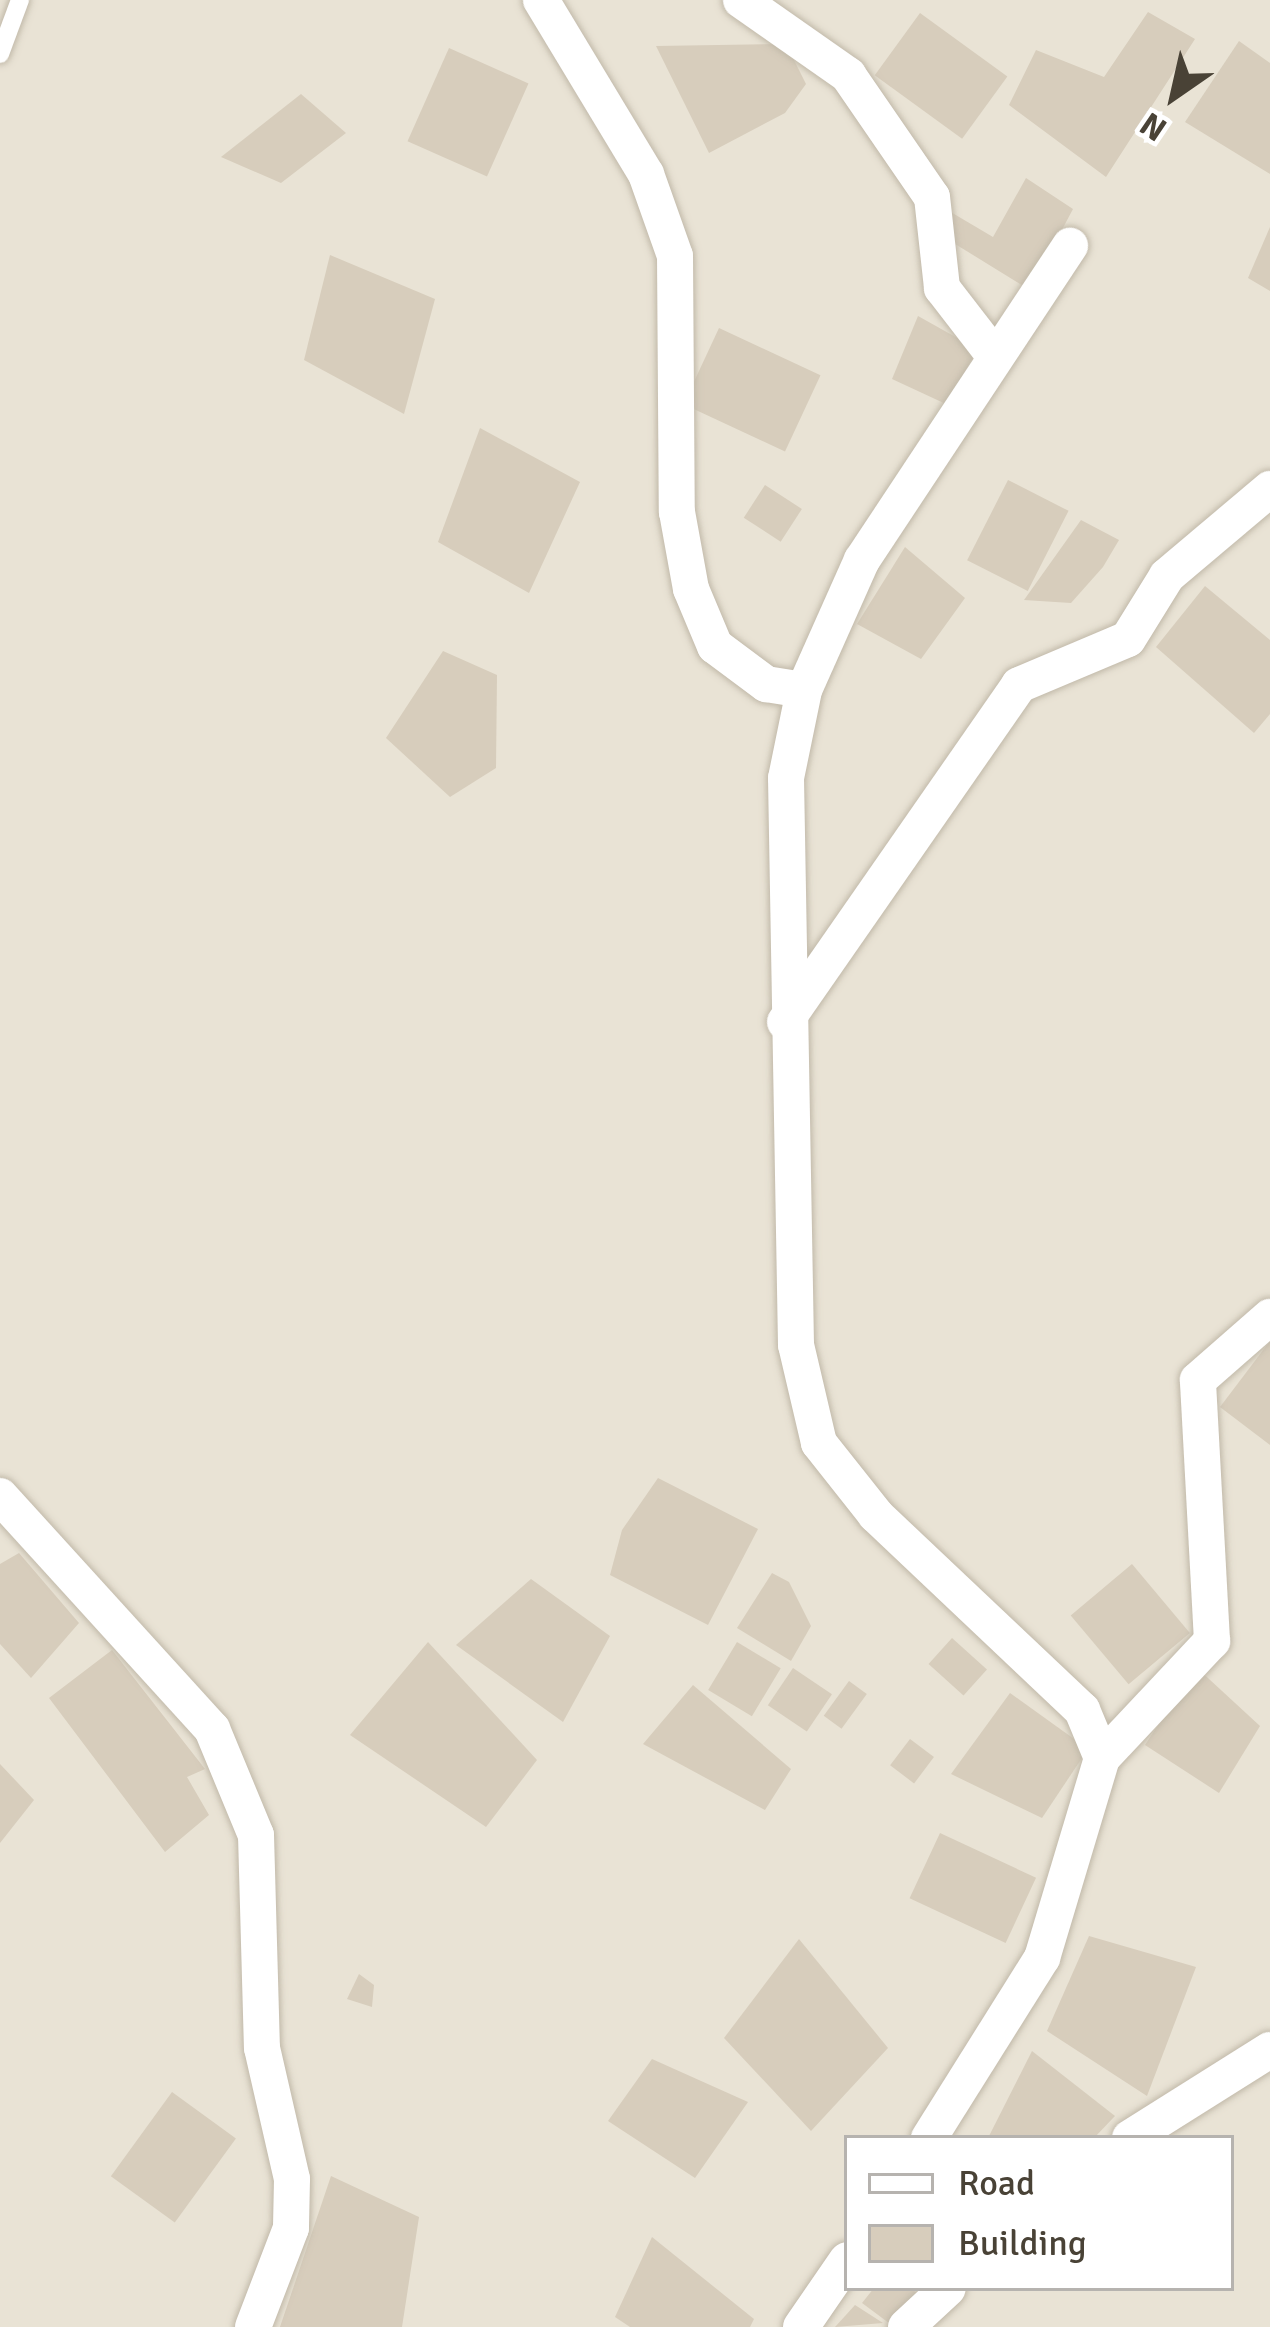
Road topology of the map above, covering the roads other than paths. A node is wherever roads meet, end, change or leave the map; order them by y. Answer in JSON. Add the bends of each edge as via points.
{"nodes":[{"id":1,"x":20,"y":0,"type":"edge"},
{"id":2,"x":541,"y":0,"type":"edge"},
{"id":3,"x":742,"y":0,"type":"edge"},
{"id":4,"x":0,"y":54,"type":"edge"},
{"id":5,"x":1070,"y":246,"type":"dead end"},
{"id":6,"x":993,"y":354,"type":"junction"},
{"id":7,"x":1270,"y":489,"type":"edge"},
{"id":8,"x":804,"y":690,"type":"junction"},
{"id":9,"x":784,"y":1022,"type":"junction"},
{"id":10,"x":1270,"y":1317,"type":"edge"},
{"id":11,"x":0,"y":1496,"type":"edge"},
{"id":12,"x":1102,"y":1758,"type":"junction"},
{"id":13,"x":1270,"y":2050,"type":"edge"},
{"id":14,"x":931,"y":2135,"type":"edge"},
{"id":15,"x":1135,"y":2135,"type":"edge"},
{"id":16,"x":844,"y":2264,"type":"edge"},
{"id":17,"x":945,"y":2291,"type":"edge"},
{"id":18,"x":253,"y":2327,"type":"edge"},
{"id":19,"x":800,"y":2327,"type":"edge"},
{"id":20,"x":906,"y":2327,"type":"edge"}],
"edges":[{"from":1,"to":4,"type":"lane"},
{"from":2,"to":8,"type":"street","via":[[646,173],[675,256],[677,512],[691,589],[715,646],[766,684]]},
{"from":3,"to":6,"type":"street","via":[[848,75],[932,197],[942,288]]},
{"from":5,"to":6,"type":"street"},
{"from":6,"to":8,"type":"street","via":[[862,560]]},
{"from":7,"to":9,"type":"street","via":[[1167,576],[1128,639],[1019,685]]},
{"from":8,"to":9,"type":"street","via":[[786,778]]},
{"from":9,"to":12,"type":"street","via":[[796,1345],[819,1443],[876,1515],[1082,1710]]},
{"from":10,"to":12,"type":"street","via":[[1198,1380],[1212,1641]]},
{"from":11,"to":18,"type":"street","via":[[212,1729],[256,1835],[262,2048],[292,2179],[292,2228]]},
{"from":12,"to":14,"type":"street","via":[[1042,1958]]},
{"from":13,"to":15,"type":"street"},
{"from":16,"to":19,"type":"street"},
{"from":17,"to":20,"type":"street"}]}
